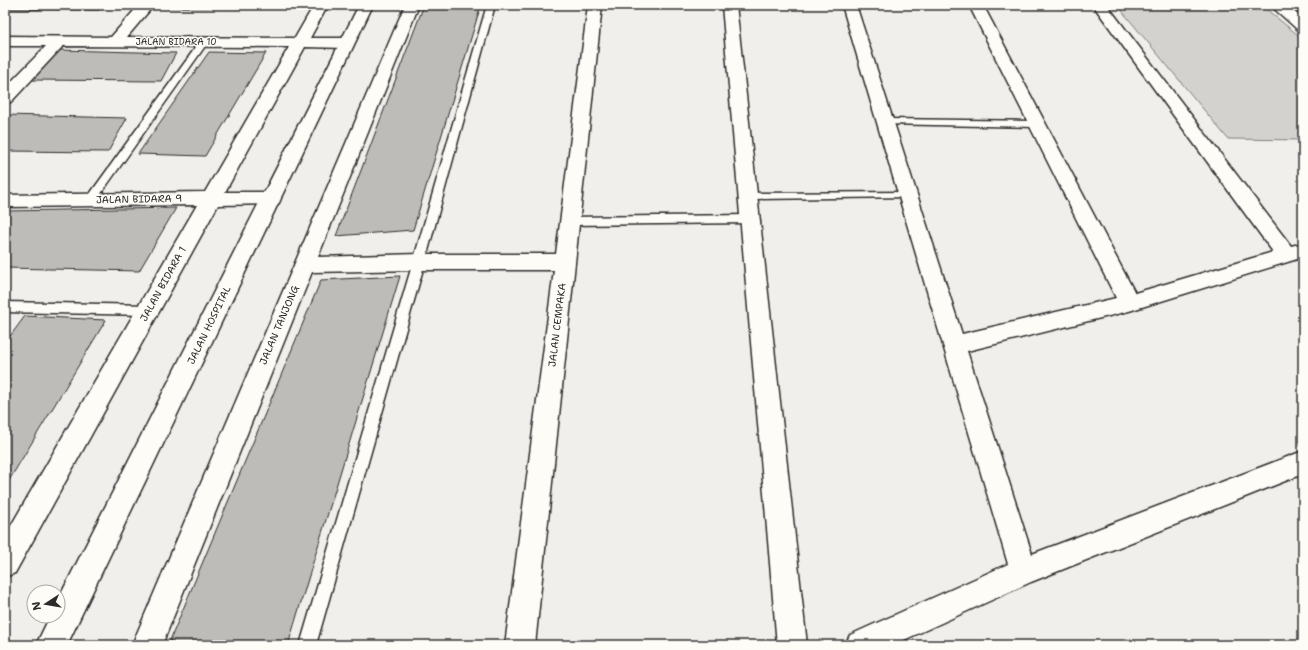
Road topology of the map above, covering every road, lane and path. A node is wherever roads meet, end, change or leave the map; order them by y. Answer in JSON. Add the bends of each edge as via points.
{"nodes":[{"id":1,"x":146,"y":5,"type":"edge"},
{"id":2,"x":321,"y":5,"type":"edge"},
{"id":3,"x":366,"y":5,"type":"edge"},
{"id":4,"x":412,"y":5,"type":"edge"},
{"id":5,"x":491,"y":5,"type":"edge"},
{"id":6,"x":595,"y":5,"type":"edge"},
{"id":7,"x":729,"y":5,"type":"edge"},
{"id":8,"x":849,"y":5,"type":"edge"},
{"id":9,"x":976,"y":5,"type":"edge"},
{"id":10,"x":1100,"y":5,"type":"edge"},
{"id":11,"x":1277,"y":5,"type":"edge"},
{"id":12,"x":1303,"y":27,"type":"edge"},
{"id":13,"x":5,"y":41,"type":"edge"},
{"id":14,"x":58,"y":42,"type":"junction"},
{"id":15,"x":115,"y":42,"type":"junction"},
{"id":16,"x":204,"y":42,"type":"junction"},
{"id":17,"x":299,"y":43,"type":"junction"},
{"id":18,"x":346,"y":43,"type":"junction"},
{"id":19,"x":5,"y":98,"type":"edge"},
{"id":20,"x":885,"y":122,"type":"junction"},
{"id":21,"x":1037,"y":124,"type":"junction"},
{"id":22,"x":908,"y":195,"type":"junction"},
{"id":23,"x":748,"y":196,"type":"junction"},
{"id":24,"x":211,"y":198,"type":"junction"},
{"id":25,"x":272,"y":198,"type":"junction"},
{"id":26,"x":91,"y":200,"type":"junction"},
{"id":27,"x":5,"y":201,"type":"edge"},
{"id":28,"x":750,"y":218,"type":"junction"},
{"id":29,"x":569,"y":221,"type":"junction"},
{"id":30,"x":1295,"y":253,"type":"edge"},
{"id":31,"x":419,"y":262,"type":"junction"},
{"id":32,"x":564,"y":262,"type":"junction"},
{"id":33,"x":304,"y":265,"type":"junction"},
{"id":34,"x":1129,"y":303,"type":"junction"},
{"id":35,"x":9,"y":307,"type":"edge"},
{"id":36,"x":148,"y":310,"type":"junction"},
{"id":37,"x":5,"y":318,"type":"edge"},
{"id":38,"x":954,"y":346,"type":"junction"},
{"id":39,"x":1303,"y":462,"type":"edge"},
{"id":40,"x":5,"y":563,"type":"edge"},
{"id":41,"x":1024,"y":571,"type":"junction"},
{"id":42,"x":51,"y":645,"type":"edge"},
{"id":43,"x":147,"y":645,"type":"edge"},
{"id":44,"x":308,"y":645,"type":"edge"},
{"id":45,"x":520,"y":645,"type":"edge"},
{"id":46,"x":792,"y":645,"type":"edge"},
{"id":47,"x":860,"y":645,"type":"edge"}],
"edges":[{"from":1,"to":15,"type":"street"},
{"from":2,"to":17,"type":"street","name":"JALAN BIDARA 1"},
{"from":3,"to":18,"type":"street","name":"JALAN HOSPITAL"},
{"from":4,"to":33,"type":"street","name":"JALAN TANJONG"},
{"from":5,"to":31,"type":"lane"},
{"from":6,"to":29,"type":"street","name":"JALAN CEMPAKA"},
{"from":7,"to":23,"type":"street"},
{"from":8,"to":20,"type":"street"},
{"from":9,"to":21,"type":"street"},
{"from":10,"to":30,"type":"street"},
{"from":11,"to":12,"type":"street"},
{"from":13,"to":14,"type":"street","name":"JALAN BIDARA 10"},
{"from":14,"to":15,"type":"street","name":"JALAN BIDARA 10"},
{"from":14,"to":19,"type":"street"},
{"from":15,"to":16,"type":"street","name":"JALAN BIDARA 10"},
{"from":16,"to":17,"type":"street","name":"JALAN BIDARA 10"},
{"from":16,"to":26,"type":"lane"},
{"from":17,"to":18,"type":"street","name":"JALAN BIDARA 10"},
{"from":17,"to":24,"type":"street","name":"JALAN BIDARA 1"},
{"from":18,"to":25,"type":"street","name":"JALAN HOSPITAL"},
{"from":20,"to":21,"type":"lane"},
{"from":20,"to":22,"type":"street"},
{"from":21,"to":34,"type":"street"},
{"from":22,"to":23,"type":"lane"},
{"from":22,"to":38,"type":"street"},
{"from":23,"to":28,"type":"street"},
{"from":24,"to":25,"type":"street","name":"JALAN BIDARA 9"},
{"from":24,"to":26,"type":"street","name":"JALAN BIDARA 9"},
{"from":24,"to":36,"type":"street","name":"JALAN BIDARA 1"},
{"from":25,"to":42,"type":"street","name":"JALAN HOSPITAL"},
{"from":26,"to":27,"type":"street","name":"JALAN BIDARA 9"},
{"from":28,"to":29,"type":"lane"},
{"from":28,"to":46,"type":"street"},
{"from":29,"to":32,"type":"street","name":"JALAN CEMPAKA"},
{"from":30,"to":34,"type":"street"},
{"from":31,"to":32,"type":"street"},
{"from":31,"to":33,"type":"street"},
{"from":31,"to":44,"type":"lane"},
{"from":32,"to":45,"type":"street","name":"JALAN CEMPAKA"},
{"from":33,"to":43,"type":"street","name":"JALAN TANJONG"},
{"from":34,"to":38,"type":"street"},
{"from":35,"to":36,"type":"lane"},
{"from":35,"to":37,"type":"lane"},
{"from":36,"to":40,"type":"street","name":"JALAN BIDARA 1"},
{"from":38,"to":41,"type":"street"},
{"from":39,"to":41,"type":"street"},
{"from":41,"to":47,"type":"street"}]}
